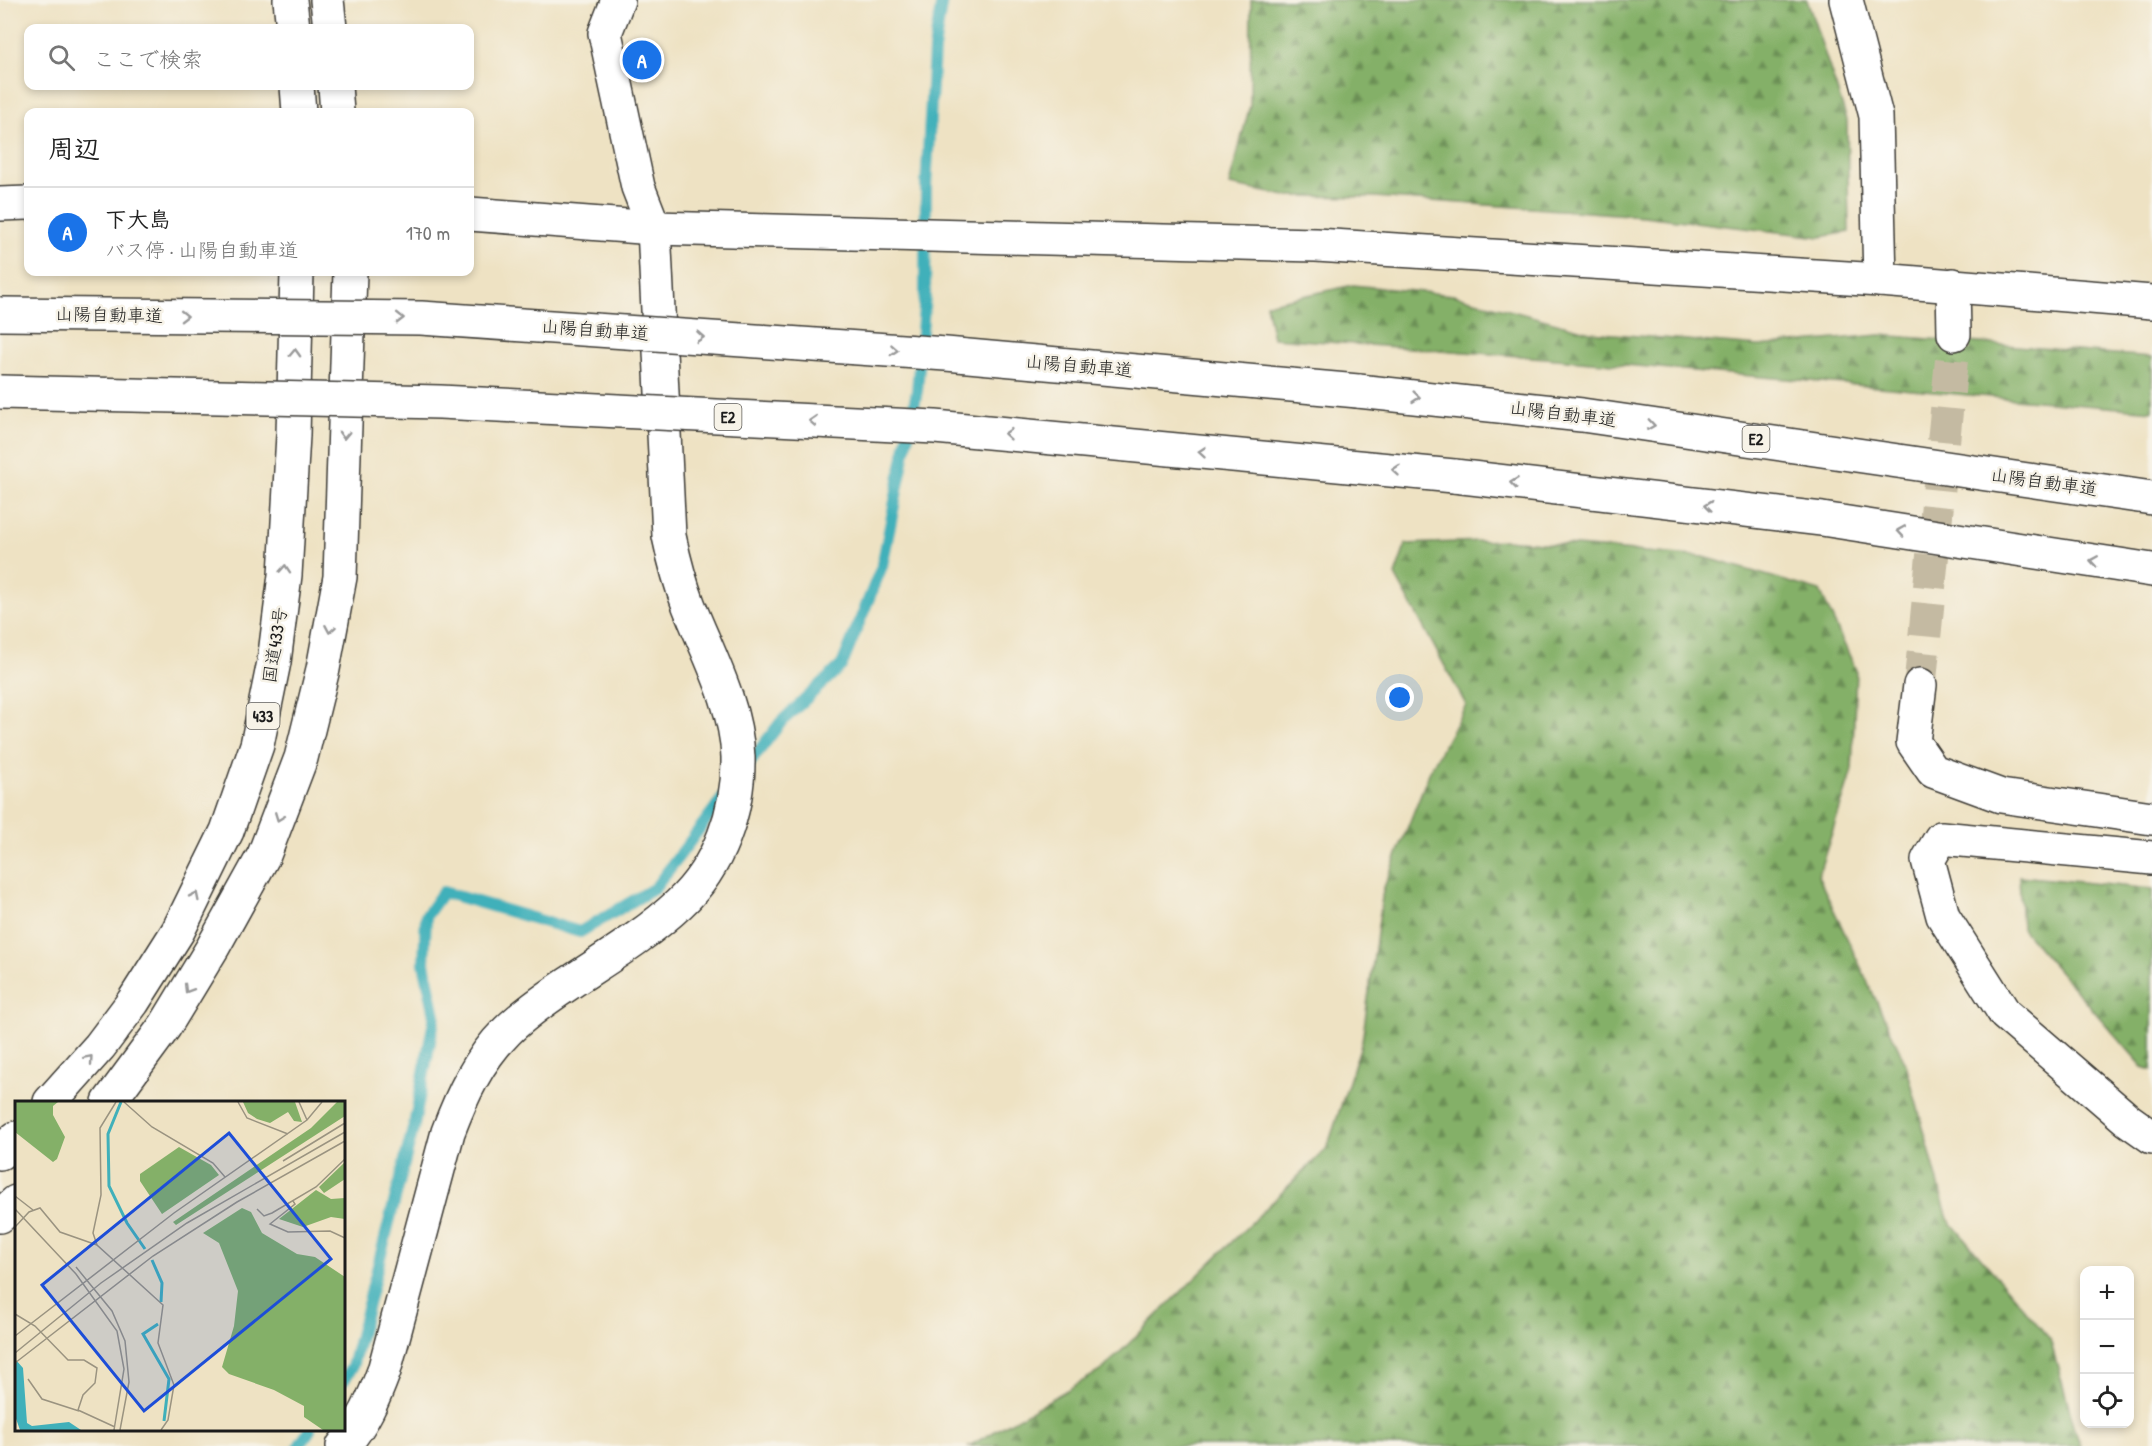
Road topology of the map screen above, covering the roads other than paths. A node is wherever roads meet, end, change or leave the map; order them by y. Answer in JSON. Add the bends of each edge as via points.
{"nodes":[{"id":1,"x":290,"y":0,"type":"edge"},
{"id":2,"x":327,"y":0,"type":"edge"},
{"id":3,"x":589,"y":0,"type":"edge"},
{"id":4,"x":618,"y":0,"type":"edge"},
{"id":5,"x":1846,"y":0,"type":"edge"},
{"id":6,"x":292,"y":24,"type":"edge"},
{"id":7,"x":330,"y":24,"type":"edge"},
{"id":8,"x":605,"y":33,"type":"junction"},
{"id":9,"x":297,"y":90,"type":"edge"},
{"id":10,"x":335,"y":90,"type":"edge"},
{"id":11,"x":299,"y":108,"type":"edge"},
{"id":12,"x":337,"y":108,"type":"edge"},
{"id":13,"x":24,"y":203,"type":"edge"},
{"id":14,"x":0,"y":204,"type":"edge"},
{"id":15,"x":474,"y":214,"type":"edge"},
{"id":16,"x":654,"y":228,"type":"junction"},
{"id":17,"x":297,"y":276,"type":"edge"},
{"id":18,"x":350,"y":276,"type":"edge"},
{"id":19,"x":1880,"y":280,"type":"junction"},
{"id":20,"x":1953,"y":285,"type":"junction"},
{"id":21,"x":2152,"y":302,"type":"edge"},
{"id":22,"x":0,"y":314,"type":"edge"},
{"id":23,"x":1954,"y":334,"type":"tunnel mouth"},
{"id":24,"x":0,"y":392,"type":"edge"},
{"id":25,"x":1814,"y":447,"type":"junction"},
{"id":26,"x":2152,"y":475,"type":"edge"},
{"id":27,"x":2152,"y":498,"type":"edge"},
{"id":28,"x":2152,"y":570,"type":"edge"},
{"id":29,"x":1920,"y":685,"type":"tunnel mouth"},
{"id":30,"x":2152,"y":818,"type":"edge"},
{"id":31,"x":2152,"y":858,"type":"edge"},
{"id":32,"x":51,"y":1101,"type":"edge"},
{"id":33,"x":110,"y":1101,"type":"edge"},
{"id":34,"x":2152,"y":1137,"type":"edge"},
{"id":35,"x":15,"y":1139,"type":"edge"},
{"id":36,"x":0,"y":1153,"type":"edge"},
{"id":37,"x":15,"y":1203,"type":"edge"},
{"id":38,"x":0,"y":1216,"type":"edge"},
{"id":39,"x":343,"y":1446,"type":"edge"}],
"edges":[{"from":1,"to":6,"type":"main road"},
{"from":2,"to":7,"type":"main road"},
{"from":3,"to":8,"type":"main road"},
{"from":4,"to":8,"type":"main road"},
{"from":5,"to":19,"type":"main road","via":[[1876,116]]},
{"from":8,"to":16,"type":"main road","via":[[638,187]]},
{"from":9,"to":11,"type":"main road"},
{"from":10,"to":12,"type":"main road"},
{"from":13,"to":14,"type":"main road"},
{"from":15,"to":16,"type":"main road"},
{"from":16,"to":19,"type":"main road","via":[[1316,245]]},
{"from":16,"to":39,"type":"main road","via":[[669,536],[688,604],[734,723],[737,767],[730,820],[702,879],[680,904],[538,1005],[507,1031],[482,1061],[462,1095],[448,1132],[384,1371],[371,1405]]},
{"from":32,"to":17,"type":"main road","name":"国道433号","number":"433","one_way":true,"via":[[100,1046],[178,931],[227,831],[257,745],[274,662],[285,574]]},
{"from":18,"to":33,"type":"main road","one_way":true,"via":[[340,577],[301,758],[264,855],[165,1026]]},
{"from":19,"to":20,"type":"main road"},
{"from":20,"to":21,"type":"main road"},
{"from":20,"to":23,"type":"main road"},
{"from":22,"to":25,"type":"main road","name":"山陽自動車道","number":"E2","one_way":true,"bridge":true,"via":[[421,318],[946,354],[1358,391],[1582,415]]},
{"from":28,"to":24,"type":"main road","number":"E2","one_way":true,"bridge":true,"via":[[1822,519],[1454,476],[934,427],[440,402]]},
{"from":25,"to":26,"type":"main road"},
{"from":25,"to":27,"type":"main road","name":"山陽自動車道","number":"E2"},
{"from":29,"to":30,"type":"main road","via":[[1913,742],[1933,771],[2001,796]]},
{"from":31,"to":34,"type":"main road","via":[[1941,838],[1928,861],[1943,916],[2005,1014]]},
{"from":35,"to":36,"type":"main road"},
{"from":37,"to":38,"type":"main road"}]}
